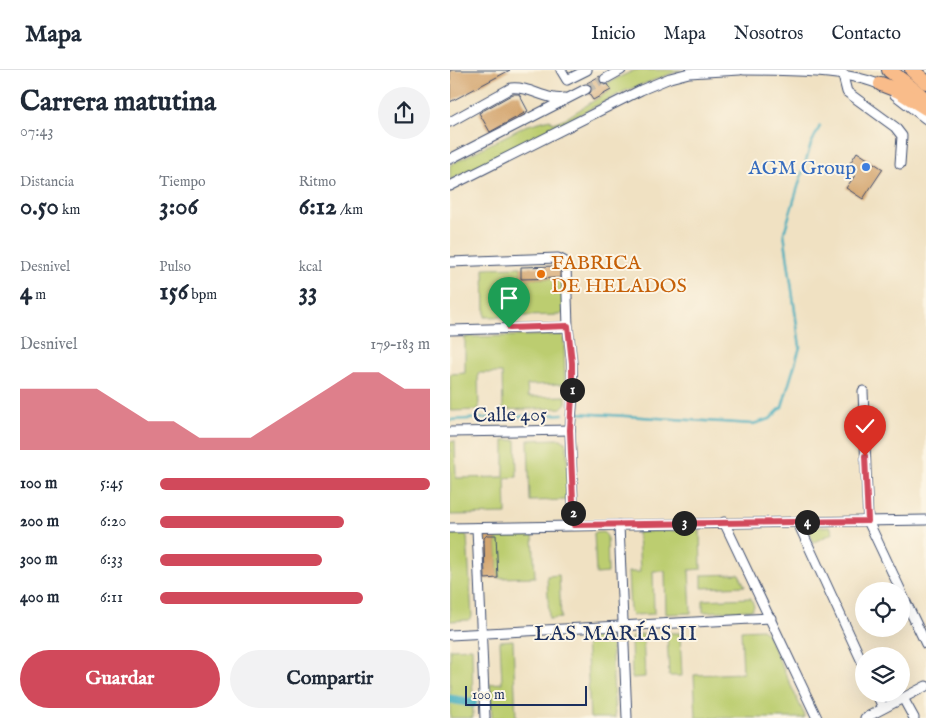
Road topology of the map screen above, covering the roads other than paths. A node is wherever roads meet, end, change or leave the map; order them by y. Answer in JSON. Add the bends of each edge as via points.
{"nodes":[{"id":1,"x":561,"y":70,"type":"edge"},
{"id":2,"x":587,"y":70,"type":"edge"},
{"id":3,"x":621,"y":70,"type":"edge"},
{"id":4,"x":742,"y":70,"type":"edge"},
{"id":5,"x":889,"y":70,"type":"edge"},
{"id":6,"x":912,"y":70,"type":"edge"},
{"id":7,"x":842,"y":72,"type":"junction"},
{"id":8,"x":605,"y":78,"type":"tunnel mouth"},
{"id":9,"x":926,"y":82,"type":"edge"},
{"id":10,"x":881,"y":84,"type":"junction"},
{"id":11,"x":586,"y":89,"type":"tunnel mouth"},
{"id":12,"x":568,"y":98,"type":"junction"},
{"id":13,"x":926,"y":99,"type":"edge"},
{"id":14,"x":926,"y":108,"type":"edge"},
{"id":15,"x":926,"y":119,"type":"edge"},
{"id":16,"x":450,"y":122,"type":"edge"},
{"id":17,"x":450,"y":159,"type":"edge"},
{"id":18,"x":900,"y":164,"type":"dead end"},
{"id":19,"x":450,"y":185,"type":"edge"},
{"id":20,"x":450,"y":262,"type":"edge"},
{"id":21,"x":568,"y":326,"type":"junction"},
{"id":22,"x":450,"y":330,"type":"edge"},
{"id":23,"x":863,"y":391,"type":"dead end"},
{"id":24,"x":570,"y":430,"type":"junction"},
{"id":25,"x":450,"y":432,"type":"edge"},
{"id":26,"x":926,"y":520,"type":"edge"},
{"id":27,"x":868,"y":521,"type":"junction"},
{"id":28,"x":724,"y":522,"type":"junction"},
{"id":29,"x":798,"y":523,"type":"junction"},
{"id":30,"x":574,"y":525,"type":"junction"},
{"id":31,"x":619,"y":525,"type":"junction"},
{"id":32,"x":450,"y":528,"type":"edge"},
{"id":33,"x":477,"y":528,"type":"junction"},
{"id":34,"x":897,"y":582,"type":"edge"},
{"id":35,"x":910,"y":610,"type":"edge"},
{"id":36,"x":771,"y":618,"type":"junction"},
{"id":37,"x":624,"y":627,"type":"junction"},
{"id":38,"x":482,"y":634,"type":"junction"},
{"id":39,"x":450,"y":635,"type":"edge"},
{"id":40,"x":926,"y":644,"type":"edge"},
{"id":41,"x":855,"y":647,"type":"edge"},
{"id":42,"x":926,"y":686,"type":"edge"},
{"id":43,"x":910,"y":695,"type":"edge"},
{"id":44,"x":880,"y":702,"type":"edge"},
{"id":45,"x":896,"y":702,"type":"edge"},
{"id":46,"x":906,"y":702,"type":"edge"},
{"id":47,"x":883,"y":708,"type":"junction"},
{"id":48,"x":484,"y":718,"type":"edge"},
{"id":49,"x":627,"y":718,"type":"edge"},
{"id":50,"x":817,"y":718,"type":"edge"},
{"id":51,"x":865,"y":718,"type":"edge"},
{"id":52,"x":914,"y":718,"type":"edge"}],
"edges":[{"from":1,"to":2,"type":"street","via":[[567,80]]},
{"from":3,"to":8,"type":"street"},
{"from":4,"to":7,"type":"street"},
{"from":4,"to":19,"type":"street","via":[[704,71],[670,78]]},
{"from":5,"to":13,"type":"highway"},
{"from":6,"to":9,"type":"highway"},
{"from":7,"to":10,"type":"street","via":[[864,76]]},
{"from":7,"to":18,"type":"street","via":[[847,92],[895,127],[902,136]]},
{"from":10,"to":14,"type":"highway"},
{"from":10,"to":15,"type":"street"},
{"from":11,"to":12,"type":"street"},
{"from":12,"to":16,"type":"street","via":[[552,98],[527,89],[511,88]]},
{"from":12,"to":17,"type":"street"},
{"from":20,"to":21,"type":"street","via":[[558,258],[564,261]]},
{"from":21,"to":22,"type":"street"},
{"from":21,"to":24,"type":"street","via":[[572,388]]},
{"from":23,"to":27,"type":"street"},
{"from":24,"to":25,"type":"street","name":"Calle 405"},
{"from":24,"to":30,"type":"street"},
{"from":26,"to":27,"type":"street"},
{"from":27,"to":29,"type":"street"},
{"from":27,"to":34,"type":"street"},
{"from":28,"to":29,"type":"street"},
{"from":28,"to":31,"type":"street"},
{"from":28,"to":36,"type":"street"},
{"from":29,"to":41,"type":"street"},
{"from":30,"to":31,"type":"street"},
{"from":30,"to":33,"type":"street"},
{"from":31,"to":37,"type":"street"},
{"from":32,"to":33,"type":"street"},
{"from":33,"to":38,"type":"street"},
{"from":35,"to":40,"type":"street"},
{"from":36,"to":37,"type":"street"},
{"from":36,"to":50,"type":"street"},
{"from":37,"to":38,"type":"street"},
{"from":37,"to":49,"type":"street"},
{"from":38,"to":39,"type":"street"},
{"from":38,"to":48,"type":"street"},
{"from":42,"to":43,"type":"street"},
{"from":44,"to":47,"type":"street"},
{"from":45,"to":47,"type":"street"},
{"from":46,"to":52,"type":"street"},
{"from":47,"to":51,"type":"street"}]}
